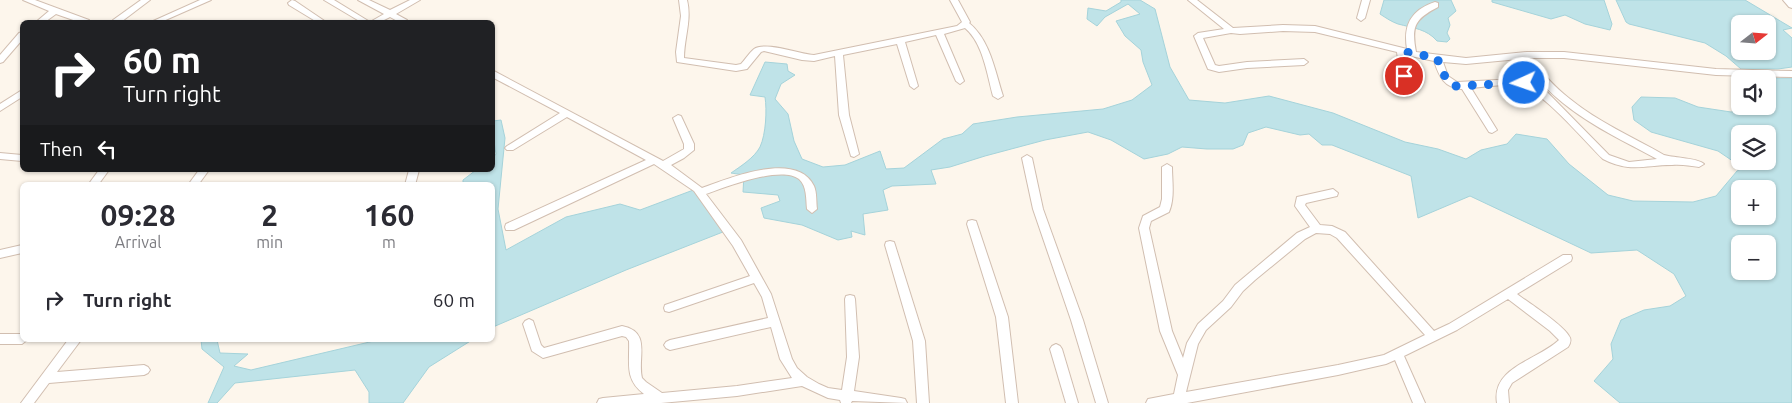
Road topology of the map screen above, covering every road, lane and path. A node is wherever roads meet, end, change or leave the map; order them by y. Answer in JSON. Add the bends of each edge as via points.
{"nodes":[{"id":1,"x":27,"y":0,"type":"edge"},
{"id":2,"x":146,"y":0,"type":"edge"},
{"id":3,"x":207,"y":0,"type":"edge"},
{"id":4,"x":328,"y":0,"type":"edge"},
{"id":5,"x":362,"y":0,"type":"edge"},
{"id":6,"x":416,"y":0,"type":"edge"},
{"id":7,"x":683,"y":0,"type":"edge"},
{"id":8,"x":954,"y":0,"type":"edge"},
{"id":9,"x":1192,"y":0,"type":"edge"},
{"id":10,"x":1366,"y":0,"type":"edge"},
{"id":11,"x":1787,"y":0,"type":"edge"},
{"id":12,"x":292,"y":3,"type":"dead end"},
{"id":13,"x":1435,"y":5,"type":"dead end"},
{"id":14,"x":1792,"y":5,"type":"edge"},
{"id":15,"x":55,"y":11,"type":"junction"},
{"id":16,"x":391,"y":14,"type":"junction"},
{"id":17,"x":1361,"y":18,"type":"dead end"},
{"id":18,"x":43,"y":20,"type":"edge"},
{"id":19,"x":80,"y":20,"type":"edge"},
{"id":20,"x":119,"y":20,"type":"edge"},
{"id":21,"x":159,"y":20,"type":"edge"},
{"id":22,"x":319,"y":20,"type":"edge"},
{"id":23,"x":363,"y":20,"type":"edge"},
{"id":24,"x":378,"y":20,"type":"edge"},
{"id":25,"x":401,"y":20,"type":"edge"},
{"id":26,"x":965,"y":24,"type":"junction"},
{"id":27,"x":1231,"y":30,"type":"junction"},
{"id":28,"x":939,"y":32,"type":"junction"},
{"id":29,"x":20,"y":37,"type":"edge"},
{"id":30,"x":900,"y":40,"type":"junction"},
{"id":31,"x":1401,"y":51,"type":"junction"},
{"id":32,"x":839,"y":53,"type":"junction"},
{"id":33,"x":1412,"y":54,"type":"junction"},
{"id":34,"x":1522,"y":56,"type":"junction"},
{"id":35,"x":1437,"y":58,"type":"junction"},
{"id":36,"x":0,"y":60,"type":"edge"},
{"id":37,"x":1304,"y":62,"type":"dead end"},
{"id":38,"x":1792,"y":74,"type":"edge"},
{"id":39,"x":495,"y":75,"type":"edge"},
{"id":40,"x":960,"y":81,"type":"dead end"},
{"id":41,"x":914,"y":86,"type":"dead end"},
{"id":42,"x":1465,"y":86,"type":"junction"},
{"id":43,"x":1407,"y":93,"type":"dead end"},
{"id":44,"x":20,"y":94,"type":"edge"},
{"id":45,"x":998,"y":96,"type":"dead end"},
{"id":46,"x":0,"y":108,"type":"edge"},
{"id":47,"x":566,"y":114,"type":"junction"},
{"id":48,"x":678,"y":118,"type":"dead end"},
{"id":49,"x":1492,"y":130,"type":"dead end"},
{"id":50,"x":510,"y":148,"type":"dead end"},
{"id":51,"x":854,"y":154,"type":"dead end"},
{"id":52,"x":0,"y":156,"type":"edge"},
{"id":53,"x":20,"y":158,"type":"edge"},
{"id":54,"x":1027,"y":158,"type":"dead end"},
{"id":55,"x":1673,"y":161,"type":"junction"},
{"id":56,"x":659,"y":163,"type":"junction"},
{"id":57,"x":1700,"y":164,"type":"dead end"},
{"id":58,"x":1167,"y":167,"type":"dead end"},
{"id":59,"x":700,"y":192,"type":"junction"},
{"id":60,"x":1333,"y":193,"type":"dead end"},
{"id":61,"x":812,"y":209,"type":"dead end"},
{"id":62,"x":972,"y":224,"type":"dead end"},
{"id":63,"x":510,"y":227,"type":"dead end"},
{"id":64,"x":1315,"y":229,"type":"junction"},
{"id":65,"x":890,"y":245,"type":"dead end"},
{"id":66,"x":20,"y":249,"type":"edge"},
{"id":67,"x":0,"y":254,"type":"edge"},
{"id":68,"x":1567,"y":258,"type":"dead end"},
{"id":69,"x":756,"y":278,"type":"junction"},
{"id":70,"x":1508,"y":293,"type":"junction"},
{"id":71,"x":850,"y":299,"type":"dead end"},
{"id":72,"x":669,"y":308,"type":"dead end"},
{"id":73,"x":775,"y":321,"type":"junction"},
{"id":74,"x":529,"y":324,"type":"dead end"},
{"id":75,"x":1433,"y":337,"type":"junction"},
{"id":76,"x":20,"y":338,"type":"edge"},
{"id":77,"x":0,"y":339,"type":"edge"},
{"id":78,"x":73,"y":342,"type":"edge"},
{"id":79,"x":670,"y":345,"type":"dead end"},
{"id":80,"x":1056,"y":349,"type":"dead end"},
{"id":81,"x":1398,"y":355,"type":"junction"},
{"id":82,"x":144,"y":370,"type":"dead end"},
{"id":83,"x":1184,"y":375,"type":"junction"},
{"id":84,"x":46,"y":378,"type":"junction"},
{"id":85,"x":804,"y":381,"type":"junction"},
{"id":86,"x":667,"y":400,"type":"edge"},
{"id":87,"x":846,"y":400,"type":"edge"},
{"id":88,"x":1180,"y":401,"type":"edge"},
{"id":89,"x":635,"y":402,"type":"edge"},
{"id":90,"x":27,"y":403,"type":"edge"},
{"id":91,"x":603,"y":403,"type":"edge"},
{"id":92,"x":893,"y":403,"type":"edge"},
{"id":93,"x":923,"y":403,"type":"edge"},
{"id":94,"x":1012,"y":403,"type":"edge"},
{"id":95,"x":1072,"y":403,"type":"edge"},
{"id":96,"x":1102,"y":403,"type":"edge"},
{"id":97,"x":1152,"y":403,"type":"edge"},
{"id":98,"x":1419,"y":403,"type":"edge"},
{"id":99,"x":1503,"y":403,"type":"edge"}],
"edges":[{"from":1,"to":15,"type":"street"},
{"from":2,"to":20,"type":"street"},
{"from":3,"to":21,"type":"street"},
{"from":4,"to":23,"type":"street"},
{"from":5,"to":16,"type":"street"},
{"from":6,"to":16,"type":"street"},
{"from":7,"to":32,"type":"street","via":[[687,22],[680,60],[740,68],[748,64],[758,50],[807,58]]},
{"from":8,"to":26,"type":"street"},
{"from":9,"to":27,"type":"street"},
{"from":10,"to":17,"type":"street"},
{"from":11,"to":14,"type":"street"},
{"from":12,"to":22,"type":"street"},
{"from":13,"to":33,"type":"street","via":[[1414,20],[1409,32]]},
{"from":15,"to":18,"type":"street"},
{"from":15,"to":19,"type":"street"},
{"from":16,"to":24,"type":"street"},
{"from":16,"to":25,"type":"street"},
{"from":26,"to":28,"type":"street"},
{"from":26,"to":45,"type":"street","via":[[981,44]]},
{"from":27,"to":31,"type":"street","via":[[1308,28]]},
{"from":27,"to":37,"type":"street","via":[[1198,36],[1211,66],[1219,69]]},
{"from":28,"to":30,"type":"street"},
{"from":28,"to":40,"type":"street"},
{"from":29,"to":36,"type":"street"},
{"from":30,"to":32,"type":"street"},
{"from":30,"to":41,"type":"street"},
{"from":31,"to":33,"type":"street"},
{"from":31,"to":43,"type":"street"},
{"from":32,"to":51,"type":"street","via":[[844,115]]},
{"from":33,"to":35,"type":"street"},
{"from":34,"to":35,"type":"street","via":[[1466,61]]},
{"from":34,"to":38,"type":"street","via":[[1564,55],[1716,72]]},
{"from":34,"to":55,"type":"street","via":[[1550,87],[1589,117]]},
{"from":35,"to":42,"type":"street","via":[[1448,82]]},
{"from":39,"to":47,"type":"street"},
{"from":42,"to":49,"type":"street"},
{"from":42,"to":55,"type":"street","via":[[1517,82],[1530,85],[1544,94],[1611,160],[1634,165]]},
{"from":44,"to":46,"type":"street"},
{"from":47,"to":50,"type":"street"},
{"from":47,"to":56,"type":"street"},
{"from":48,"to":56,"type":"street","via":[[689,150]]},
{"from":52,"to":53,"type":"street"},
{"from":54,"to":96,"type":"street","via":[[1038,209]]},
{"from":55,"to":57,"type":"street"},
{"from":56,"to":59,"type":"street"},
{"from":56,"to":63,"type":"street"},
{"from":58,"to":83,"type":"street","via":[[1165,210],[1147,219],[1144,228],[1166,331]]},
{"from":59,"to":61,"type":"street","via":[[768,172],[787,170],[801,176],[809,186]]},
{"from":59,"to":69,"type":"street","via":[[737,243]]},
{"from":60,"to":64,"type":"street","via":[[1306,198],[1299,203]]},
{"from":62,"to":94,"type":"street","via":[[1002,317]]},
{"from":64,"to":75,"type":"street","via":[[1332,230],[1341,235]]},
{"from":64,"to":83,"type":"street","via":[[1301,236],[1251,277],[1202,328]]},
{"from":65,"to":93,"type":"street","via":[[919,341]]},
{"from":66,"to":67,"type":"street"},
{"from":68,"to":70,"type":"street"},
{"from":69,"to":72,"type":"street"},
{"from":69,"to":73,"type":"street"},
{"from":70,"to":75,"type":"street"},
{"from":70,"to":99,"type":"street","via":[[1565,339],[1564,344],[1508,379],[1502,392]]},
{"from":71,"to":87,"type":"street","via":[[852,357]]},
{"from":73,"to":79,"type":"street"},
{"from":73,"to":85,"type":"street","via":[[790,368]]},
{"from":74,"to":86,"type":"street","via":[[536,348],[543,353],[628,332],[635,341],[636,380],[644,389]]},
{"from":75,"to":81,"type":"street"},
{"from":76,"to":77,"type":"street"},
{"from":78,"to":84,"type":"street"},
{"from":80,"to":95,"type":"street"},
{"from":81,"to":88,"type":"street","via":[[1361,366]]},
{"from":81,"to":98,"type":"street"},
{"from":82,"to":84,"type":"street"},
{"from":83,"to":88,"type":"street"},
{"from":84,"to":90,"type":"street"},
{"from":85,"to":86,"type":"street"},
{"from":85,"to":87,"type":"street"},
{"from":86,"to":89,"type":"street"},
{"from":87,"to":92,"type":"street"},
{"from":88,"to":97,"type":"street"},
{"from":89,"to":91,"type":"street"}]}
